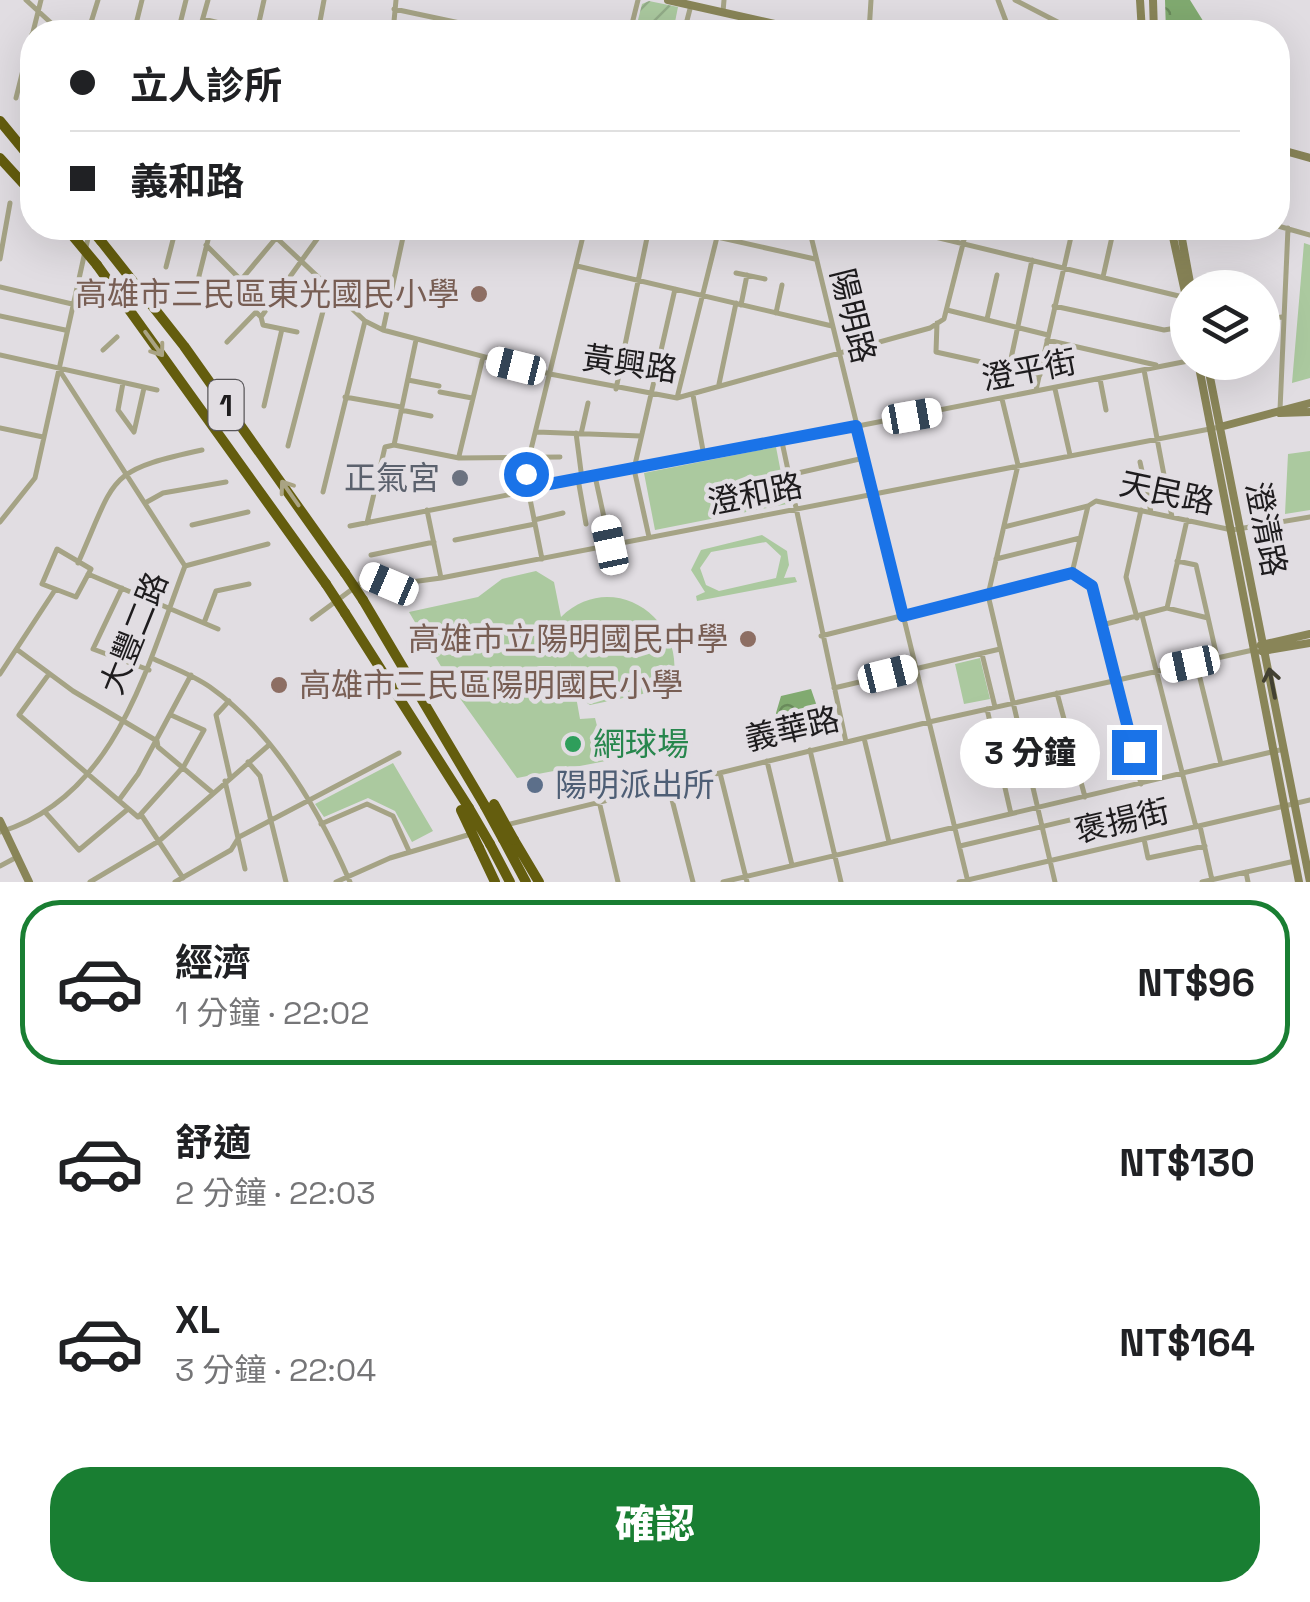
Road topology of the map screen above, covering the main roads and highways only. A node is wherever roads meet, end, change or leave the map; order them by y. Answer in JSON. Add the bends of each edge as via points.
{"nodes":[{"id":1,"x":668,"y":0,"type":"edge"},
{"id":2,"x":1154,"y":0,"type":"edge"},
{"id":3,"x":1154,"y":19,"type":"edge"},
{"id":4,"x":758,"y":20,"type":"edge"},
{"id":5,"x":0,"y":121,"type":"edge"},
{"id":6,"x":20,"y":145,"type":"edge"},
{"id":7,"x":0,"y":158,"type":"edge"},
{"id":8,"x":20,"y":180,"type":"edge"},
{"id":9,"x":76,"y":240,"type":"edge"},
{"id":10,"x":99,"y":240,"type":"edge"},
{"id":11,"x":1173,"y":240,"type":"edge"},
{"id":12,"x":1182,"y":240,"type":"edge"},
{"id":13,"x":1180,"y":270,"type":"edge"},
{"id":14,"x":1188,"y":270,"type":"edge"},
{"id":15,"x":1203,"y":380,"type":"edge"},
{"id":16,"x":1209,"y":380,"type":"edge"},
{"id":17,"x":1310,"y":403,"type":"edge"},
{"id":18,"x":1310,"y":412,"type":"edge"},
{"id":19,"x":1280,"y":413,"type":"junction"},
{"id":20,"x":1216,"y":428,"type":"junction"},
{"id":21,"x":1237,"y":530,"type":"junction"},
{"id":22,"x":1310,"y":634,"type":"edge"},
{"id":23,"x":1310,"y":642,"type":"edge"},
{"id":24,"x":1265,"y":647,"type":"junction"},
{"id":25,"x":1252,"y":650,"type":"junction"},
{"id":26,"x":2,"y":828,"type":"edge"},
{"id":27,"x":509,"y":840,"type":"junction"},
{"id":28,"x":484,"y":846,"type":"junction"},
{"id":29,"x":29,"y":882,"type":"edge"},
{"id":30,"x":495,"y":882,"type":"edge"},
{"id":31,"x":510,"y":882,"type":"edge"},
{"id":32,"x":526,"y":882,"type":"edge"},
{"id":33,"x":539,"y":882,"type":"edge"},
{"id":34,"x":1299,"y":882,"type":"edge"},
{"id":35,"x":1310,"y":882,"type":"edge"}],
"edges":[{"from":1,"to":4,"type":"main road"},
{"from":2,"to":3,"type":"main road"},
{"from":5,"to":6,"type":"highway"},
{"from":7,"to":8,"type":"highway"},
{"from":9,"to":28,"type":"highway","number":"1","one_way":true,"bridge":true,"via":[[326,584],[436,750]]},
{"from":27,"to":10,"type":"highway","number":"1","one_way":true,"bridge":true,"via":[[346,573]]},
{"from":11,"to":13,"type":"main road"},
{"from":12,"to":14,"type":"main road"},
{"from":15,"to":20,"type":"main road","name":"澄清路"},
{"from":16,"to":20,"type":"main road","name":"澄清路"},
{"from":17,"to":19,"type":"main road"},
{"from":18,"to":19,"type":"main road"},
{"from":19,"to":20,"type":"main road"},
{"from":20,"to":21,"type":"main road","name":"澄清路"},
{"from":21,"to":24,"type":"main road","name":"澄清路"},
{"from":21,"to":25,"type":"main road","name":"澄清路"},
{"from":22,"to":24,"type":"main road"},
{"from":23,"to":24,"type":"main road"},
{"from":24,"to":25,"type":"main road","name":"義華路"},
{"from":35,"to":24,"type":"main road","name":"澄清路","one_way":true},
{"from":25,"to":34,"type":"main road","name":"澄清路"},
{"from":26,"to":29,"type":"main road"},
{"from":27,"to":32,"type":"highway"},
{"from":27,"to":33,"type":"highway"},
{"from":28,"to":30,"type":"highway"},
{"from":28,"to":31,"type":"highway","number":"1"}]}
